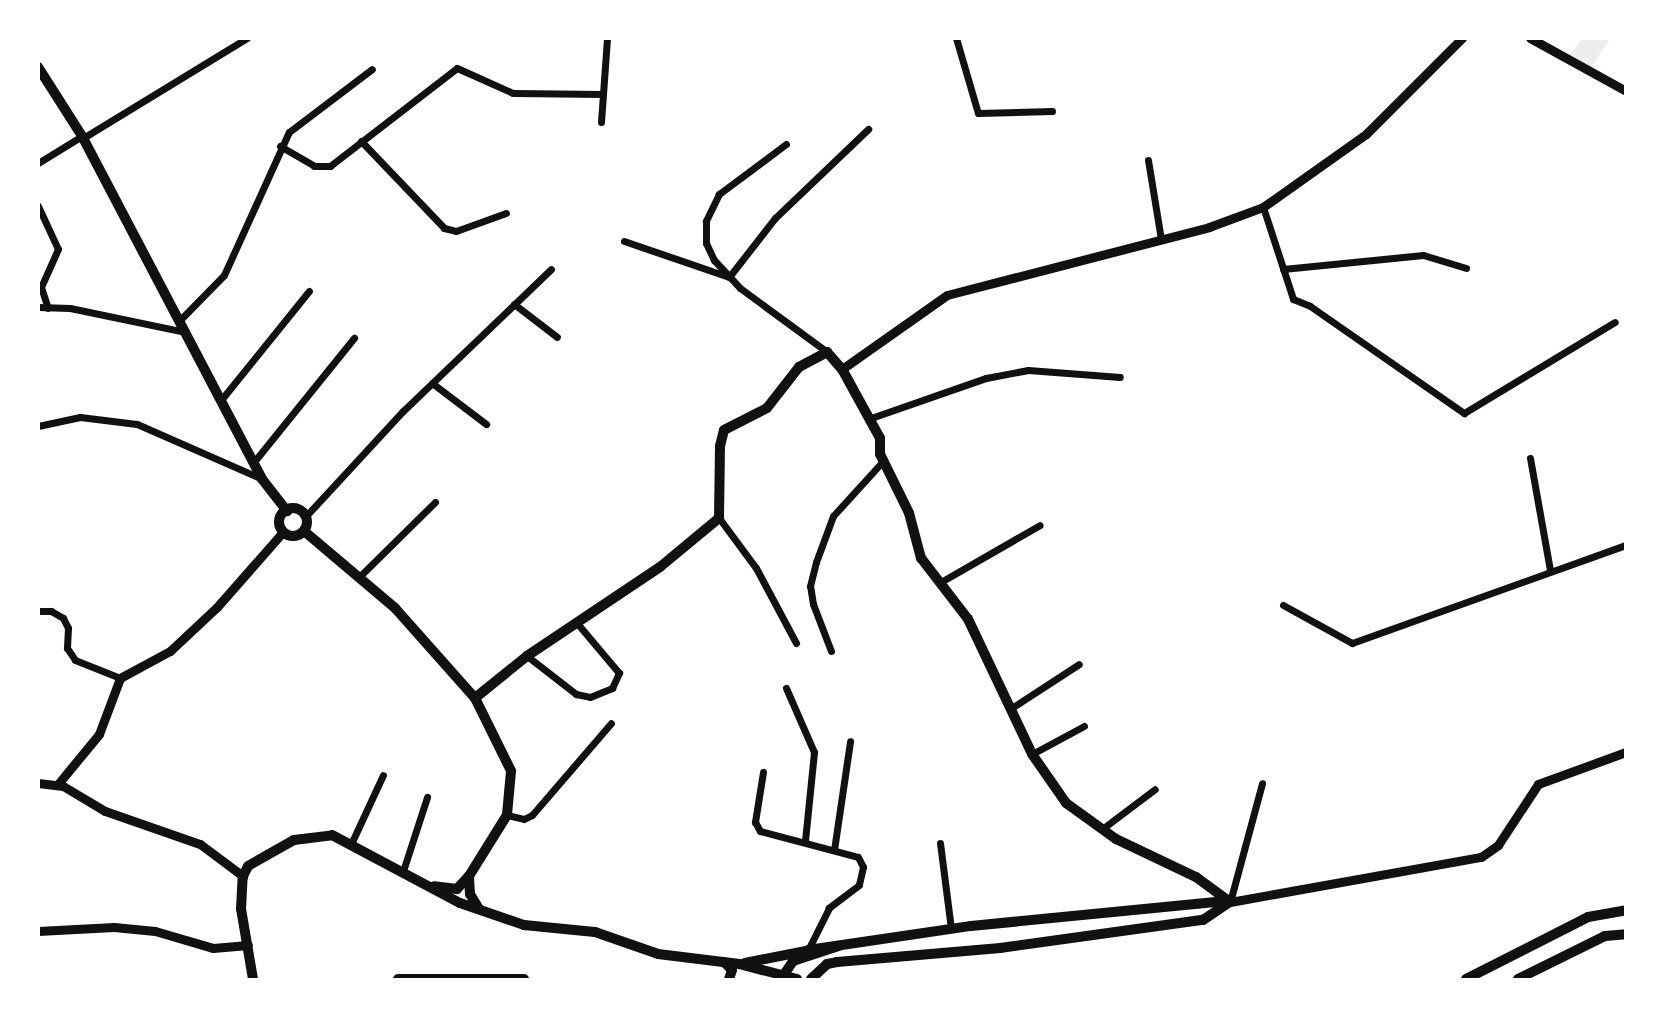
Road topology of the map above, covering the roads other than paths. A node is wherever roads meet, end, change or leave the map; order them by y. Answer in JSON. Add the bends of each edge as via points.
{"nodes":[{"id":1,"x":247,"y":38,"type":"edge"},
{"id":2,"x":607,"y":38,"type":"edge"},
{"id":3,"x":956,"y":38,"type":"edge"},
{"id":4,"x":1462,"y":38,"type":"edge"},
{"id":5,"x":1530,"y":38,"type":"edge"},
{"id":6,"x":38,"y":67,"type":"edge"},
{"id":7,"x":372,"y":69,"type":"dead end"},
{"id":8,"x":1626,"y":91,"type":"edge"},
{"id":9,"x":603,"y":94,"type":"junction"},
{"id":10,"x":1052,"y":111,"type":"dead end"},
{"id":11,"x":601,"y":122,"type":"dead end"},
{"id":12,"x":868,"y":129,"type":"dead end"},
{"id":13,"x":83,"y":137,"type":"junction"},
{"id":14,"x":361,"y":141,"type":"junction"},
{"id":15,"x":786,"y":144,"type":"dead end"},
{"id":16,"x":280,"y":146,"type":"junction"},
{"id":17,"x":1147,"y":160,"type":"dead end"},
{"id":18,"x":38,"y":163,"type":"edge"},
{"id":19,"x":38,"y":206,"type":"edge"},
{"id":20,"x":1263,"y":206,"type":"junction"},
{"id":21,"x":506,"y":213,"type":"dead end"},
{"id":22,"x":1161,"y":239,"type":"junction"},
{"id":23,"x":624,"y":241,"type":"dead end"},
{"id":24,"x":1466,"y":268,"type":"dead end"},
{"id":25,"x":551,"y":269,"type":"dead end"},
{"id":26,"x":1283,"y":269,"type":"junction"},
{"id":27,"x":729,"y":277,"type":"junction"},
{"id":28,"x":309,"y":291,"type":"dead end"},
{"id":29,"x":514,"y":304,"type":"junction"},
{"id":30,"x":38,"y":307,"type":"edge"},
{"id":31,"x":48,"y":308,"type":"junction"},
{"id":32,"x":179,"y":321,"type":"junction"},
{"id":33,"x":1615,"y":322,"type":"dead end"},
{"id":34,"x":185,"y":332,"type":"junction"},
{"id":35,"x":557,"y":337,"type":"dead end"},
{"id":36,"x":354,"y":338,"type":"dead end"},
{"id":37,"x":827,"y":352,"type":"junction"},
{"id":38,"x":842,"y":369,"type":"junction"},
{"id":39,"x":1120,"y":377,"type":"dead end"},
{"id":40,"x":432,"y":383,"type":"junction"},
{"id":41,"x":221,"y":400,"type":"junction"},
{"id":42,"x":871,"y":418,"type":"junction"},
{"id":43,"x":486,"y":424,"type":"dead end"},
{"id":44,"x":38,"y":426,"type":"edge"},
{"id":45,"x":1530,"y":458,"type":"dead end"},
{"id":46,"x":883,"y":461,"type":"junction"},
{"id":47,"x":253,"y":463,"type":"junction"},
{"id":48,"x":262,"y":479,"type":"junction"},
{"id":49,"x":435,"y":502,"type":"dead end"},
{"id":50,"x":287,"y":511,"type":"junction"},
{"id":51,"x":306,"y":516,"type":"junction"},
{"id":52,"x":719,"y":518,"type":"junction"},
{"id":53,"x":1040,"y":525,"type":"dead end"},
{"id":54,"x":304,"y":531,"type":"junction"},
{"id":55,"x":283,"y":532,"type":"junction"},
{"id":56,"x":1626,"y":545,"type":"edge"},
{"id":57,"x":1550,"y":569,"type":"junction"},
{"id":58,"x":361,"y":575,"type":"junction"},
{"id":59,"x":938,"y":584,"type":"junction"},
{"id":60,"x":1283,"y":605,"type":"dead end"},
{"id":61,"x":38,"y":611,"type":"edge"},
{"id":62,"x":576,"y":622,"type":"junction"},
{"id":63,"x":796,"y":643,"type":"dead end"},
{"id":64,"x":831,"y":650,"type":"dead end"},
{"id":65,"x":527,"y":656,"type":"junction"},
{"id":66,"x":1079,"y":664,"type":"dead end"},
{"id":67,"x":120,"y":678,"type":"junction"},
{"id":68,"x":786,"y":688,"type":"dead end"},
{"id":69,"x":475,"y":698,"type":"junction"},
{"id":70,"x":1010,"y":709,"type":"junction"},
{"id":71,"x":611,"y":723,"type":"dead end"},
{"id":72,"x":1084,"y":726,"type":"dead end"},
{"id":73,"x":850,"y":741,"type":"dead end"},
{"id":74,"x":1626,"y":752,"type":"edge"},
{"id":75,"x":1032,"y":754,"type":"junction"},
{"id":76,"x":763,"y":772,"type":"dead end"},
{"id":77,"x":383,"y":775,"type":"dead end"},
{"id":78,"x":38,"y":783,"type":"edge"},
{"id":79,"x":1262,"y":783,"type":"dead end"},
{"id":80,"x":58,"y":785,"type":"junction"},
{"id":81,"x":1155,"y":789,"type":"dead end"},
{"id":82,"x":427,"y":797,"type":"dead end"},
{"id":83,"x":507,"y":815,"type":"junction"},
{"id":84,"x":1102,"y":829,"type":"junction"},
{"id":85,"x":805,"y":841,"type":"junction"},
{"id":86,"x":940,"y":843,"type":"dead end"},
{"id":87,"x":351,"y":844,"type":"junction"},
{"id":88,"x":834,"y":849,"type":"junction"},
{"id":89,"x":403,"y":871,"type":"junction"},
{"id":90,"x":243,"y":876,"type":"junction"},
{"id":91,"x":468,"y":876,"type":"junction"},
{"id":92,"x":430,"y":886,"type":"junction"},
{"id":93,"x":1230,"y":902,"type":"junction"},
{"id":94,"x":479,"y":909,"type":"junction"},
{"id":95,"x":1626,"y":910,"type":"edge"},
{"id":96,"x":951,"y":929,"type":"junction"},
{"id":97,"x":38,"y":931,"type":"edge"},
{"id":98,"x":1626,"y":934,"type":"edge"},
{"id":99,"x":248,"y":945,"type":"junction"},
{"id":100,"x":839,"y":946,"type":"junction"},
{"id":101,"x":808,"y":950,"type":"junction"},
{"id":102,"x":722,"y":961,"type":"junction"},
{"id":103,"x":832,"y":963,"type":"junction"},
{"id":104,"x":739,"y":964,"type":"junction"},
{"id":105,"x":782,"y":977,"type":"edge"},
{"id":106,"x":253,"y":979,"type":"edge"},
{"id":107,"x":398,"y":979,"type":"edge"},
{"id":108,"x":524,"y":979,"type":"edge"},
{"id":109,"x":729,"y":979,"type":"edge"},
{"id":110,"x":797,"y":979,"type":"edge"},
{"id":111,"x":804,"y":979,"type":"edge"},
{"id":112,"x":811,"y":979,"type":"edge"},
{"id":113,"x":1466,"y":979,"type":"edge"},
{"id":114,"x":1518,"y":979,"type":"edge"}],
"edges":[{"from":1,"to":13,"type":"street"},
{"from":2,"to":9,"type":"street"},
{"from":3,"to":10,"type":"street","via":[[978,113]]},
{"from":4,"to":20,"type":"street","via":[[1366,134]]},
{"from":5,"to":8,"type":"street"},
{"from":6,"to":13,"type":"main road"},
{"from":7,"to":16,"type":"street","via":[[289,132]]},
{"from":9,"to":11,"type":"street"},
{"from":9,"to":14,"type":"street","via":[[513,93],[457,68]]},
{"from":12,"to":27,"type":"street","via":[[775,218]]},
{"from":13,"to":18,"type":"street"},
{"from":13,"to":32,"type":"main road"},
{"from":14,"to":16,"type":"street","via":[[324,168]]},
{"from":14,"to":21,"type":"street","via":[[444,228],[456,230]]},
{"from":15,"to":27,"type":"street","via":[[727,187],[709,212],[706,243]]},
{"from":16,"to":32,"type":"street","via":[[224,275]]},
{"from":17,"to":22,"type":"street"},
{"from":19,"to":31,"type":"street","via":[[58,249],[41,289]]},
{"from":20,"to":22,"type":"street"},
{"from":20,"to":26,"type":"street"},
{"from":22,"to":38,"type":"street","via":[[947,295]]},
{"from":23,"to":27,"type":"street"},
{"from":24,"to":26,"type":"street","via":[[1423,256]]},
{"from":25,"to":29,"type":"street"},
{"from":26,"to":33,"type":"street","via":[[1293,299],[1310,306],[1464,413]]},
{"from":27,"to":37,"type":"street"},
{"from":28,"to":41,"type":"street"},
{"from":29,"to":35,"type":"street"},
{"from":29,"to":40,"type":"street"},
{"from":30,"to":31,"type":"street"},
{"from":31,"to":34,"type":"street","via":[[70,308]]},
{"from":32,"to":34,"type":"main road"},
{"from":34,"to":41,"type":"main road"},
{"from":36,"to":47,"type":"street"},
{"from":37,"to":38,"type":"main road"},
{"from":37,"to":52,"type":"main road","via":[[799,367],[766,408],[724,430]]},
{"from":38,"to":42,"type":"main road"},
{"from":39,"to":42,"type":"street","via":[[1028,370],[986,378]]},
{"from":40,"to":43,"type":"street"},
{"from":40,"to":51,"type":"street"},
{"from":41,"to":47,"type":"main road"},
{"from":42,"to":46,"type":"main road"},
{"from":44,"to":48,"type":"street","via":[[80,417],[137,424]]},
{"from":45,"to":57,"type":"street"},
{"from":46,"to":59,"type":"main road","via":[[909,513],[921,558]]},
{"from":46,"to":64,"type":"street","via":[[833,516],[816,562],[810,586],[813,604]]},
{"from":47,"to":48,"type":"main road"},
{"from":48,"to":50,"type":"main road"},
{"from":49,"to":58,"type":"street"},
{"from":50,"to":51,"type":"main road","via":[[296,509]]},
{"from":50,"to":55,"type":"main road","via":[[280,520]]},
{"from":51,"to":54,"type":"main road"},
{"from":52,"to":62,"type":"main road","via":[[660,567]]},
{"from":52,"to":63,"type":"street","via":[[756,568]]},
{"from":53,"to":59,"type":"street"},
{"from":54,"to":55,"type":"main road","via":[[292,536]]},
{"from":54,"to":58,"type":"main road"},
{"from":55,"to":67,"type":"street","via":[[217,607],[170,651]]},
{"from":56,"to":57,"type":"street"},
{"from":57,"to":60,"type":"street","via":[[1352,643]]},
{"from":58,"to":69,"type":"main road"},
{"from":59,"to":70,"type":"main road","via":[[968,619]]},
{"from":61,"to":67,"type":"street","via":[[51,611],[62,618],[68,628],[67,648],[75,660]]},
{"from":62,"to":65,"type":"main road"},
{"from":62,"to":65,"type":"street","via":[[619,673],[612,688],[590,697],[576,694]]},
{"from":65,"to":69,"type":"main road"},
{"from":66,"to":70,"type":"street"},
{"from":67,"to":80,"type":"street","via":[[99,734]]},
{"from":68,"to":85,"type":"street","via":[[814,752]]},
{"from":69,"to":83,"type":"main road","via":[[511,771]]},
{"from":70,"to":75,"type":"main road"},
{"from":71,"to":83,"type":"street","via":[[532,815],[522,819]]},
{"from":72,"to":75,"type":"street"},
{"from":73,"to":88,"type":"street"},
{"from":74,"to":93,"type":"street","via":[[1538,784],[1498,845],[1481,857]]},
{"from":75,"to":84,"type":"main road","via":[[1066,803]]},
{"from":76,"to":85,"type":"street","via":[[756,826],[766,834]]},
{"from":77,"to":87,"type":"street"},
{"from":78,"to":80,"type":"street"},
{"from":79,"to":93,"type":"street"},
{"from":80,"to":90,"type":"street","via":[[105,811],[200,844]]},
{"from":81,"to":84,"type":"street"},
{"from":82,"to":89,"type":"street"},
{"from":83,"to":91,"type":"main road"},
{"from":84,"to":93,"type":"main road","via":[[1196,877]]},
{"from":85,"to":88,"type":"street"},
{"from":86,"to":96,"type":"street"},
{"from":87,"to":89,"type":"main road"},
{"from":87,"to":90,"type":"main road","via":[[332,835],[294,840],[258,860]]},
{"from":88,"to":101,"type":"street","via":[[858,858],[863,878],[829,908]]},
{"from":89,"to":92,"type":"main road"},
{"from":90,"to":99,"type":"main road","via":[[241,909]]},
{"from":91,"to":92,"type":"main road","via":[[457,889]]},
{"from":91,"to":94,"type":"main road","via":[[470,894]]},
{"from":92,"to":94,"type":"main road"},
{"from":93,"to":96,"type":"main road"},
{"from":93,"to":103,"type":"main road","via":[[1203,920],[1000,948]]},
{"from":94,"to":102,"type":"main road","via":[[524,925],[595,932],[658,954]]},
{"from":95,"to":113,"type":"main road","via":[[1588,917]]},
{"from":96,"to":100,"type":"main road"},
{"from":97,"to":99,"type":"street","via":[[114,927],[155,931],[213,948]]},
{"from":98,"to":114,"type":"main road","via":[[1605,936]]},
{"from":99,"to":106,"type":"main road"},
{"from":100,"to":101,"type":"main road"},
{"from":100,"to":105,"type":"main road","via":[[793,961]]},
{"from":101,"to":104,"type":"main road"},
{"from":102,"to":104,"type":"main road"},
{"from":102,"to":109,"type":"main road","via":[[732,970]]},
{"from":103,"to":111,"type":"main road","via":[[808,970]]},
{"from":103,"to":112,"type":"main road"},
{"from":104,"to":105,"type":"main road"},
{"from":105,"to":110,"type":"main road"},
{"from":107,"to":108,"type":"main road"}]}
